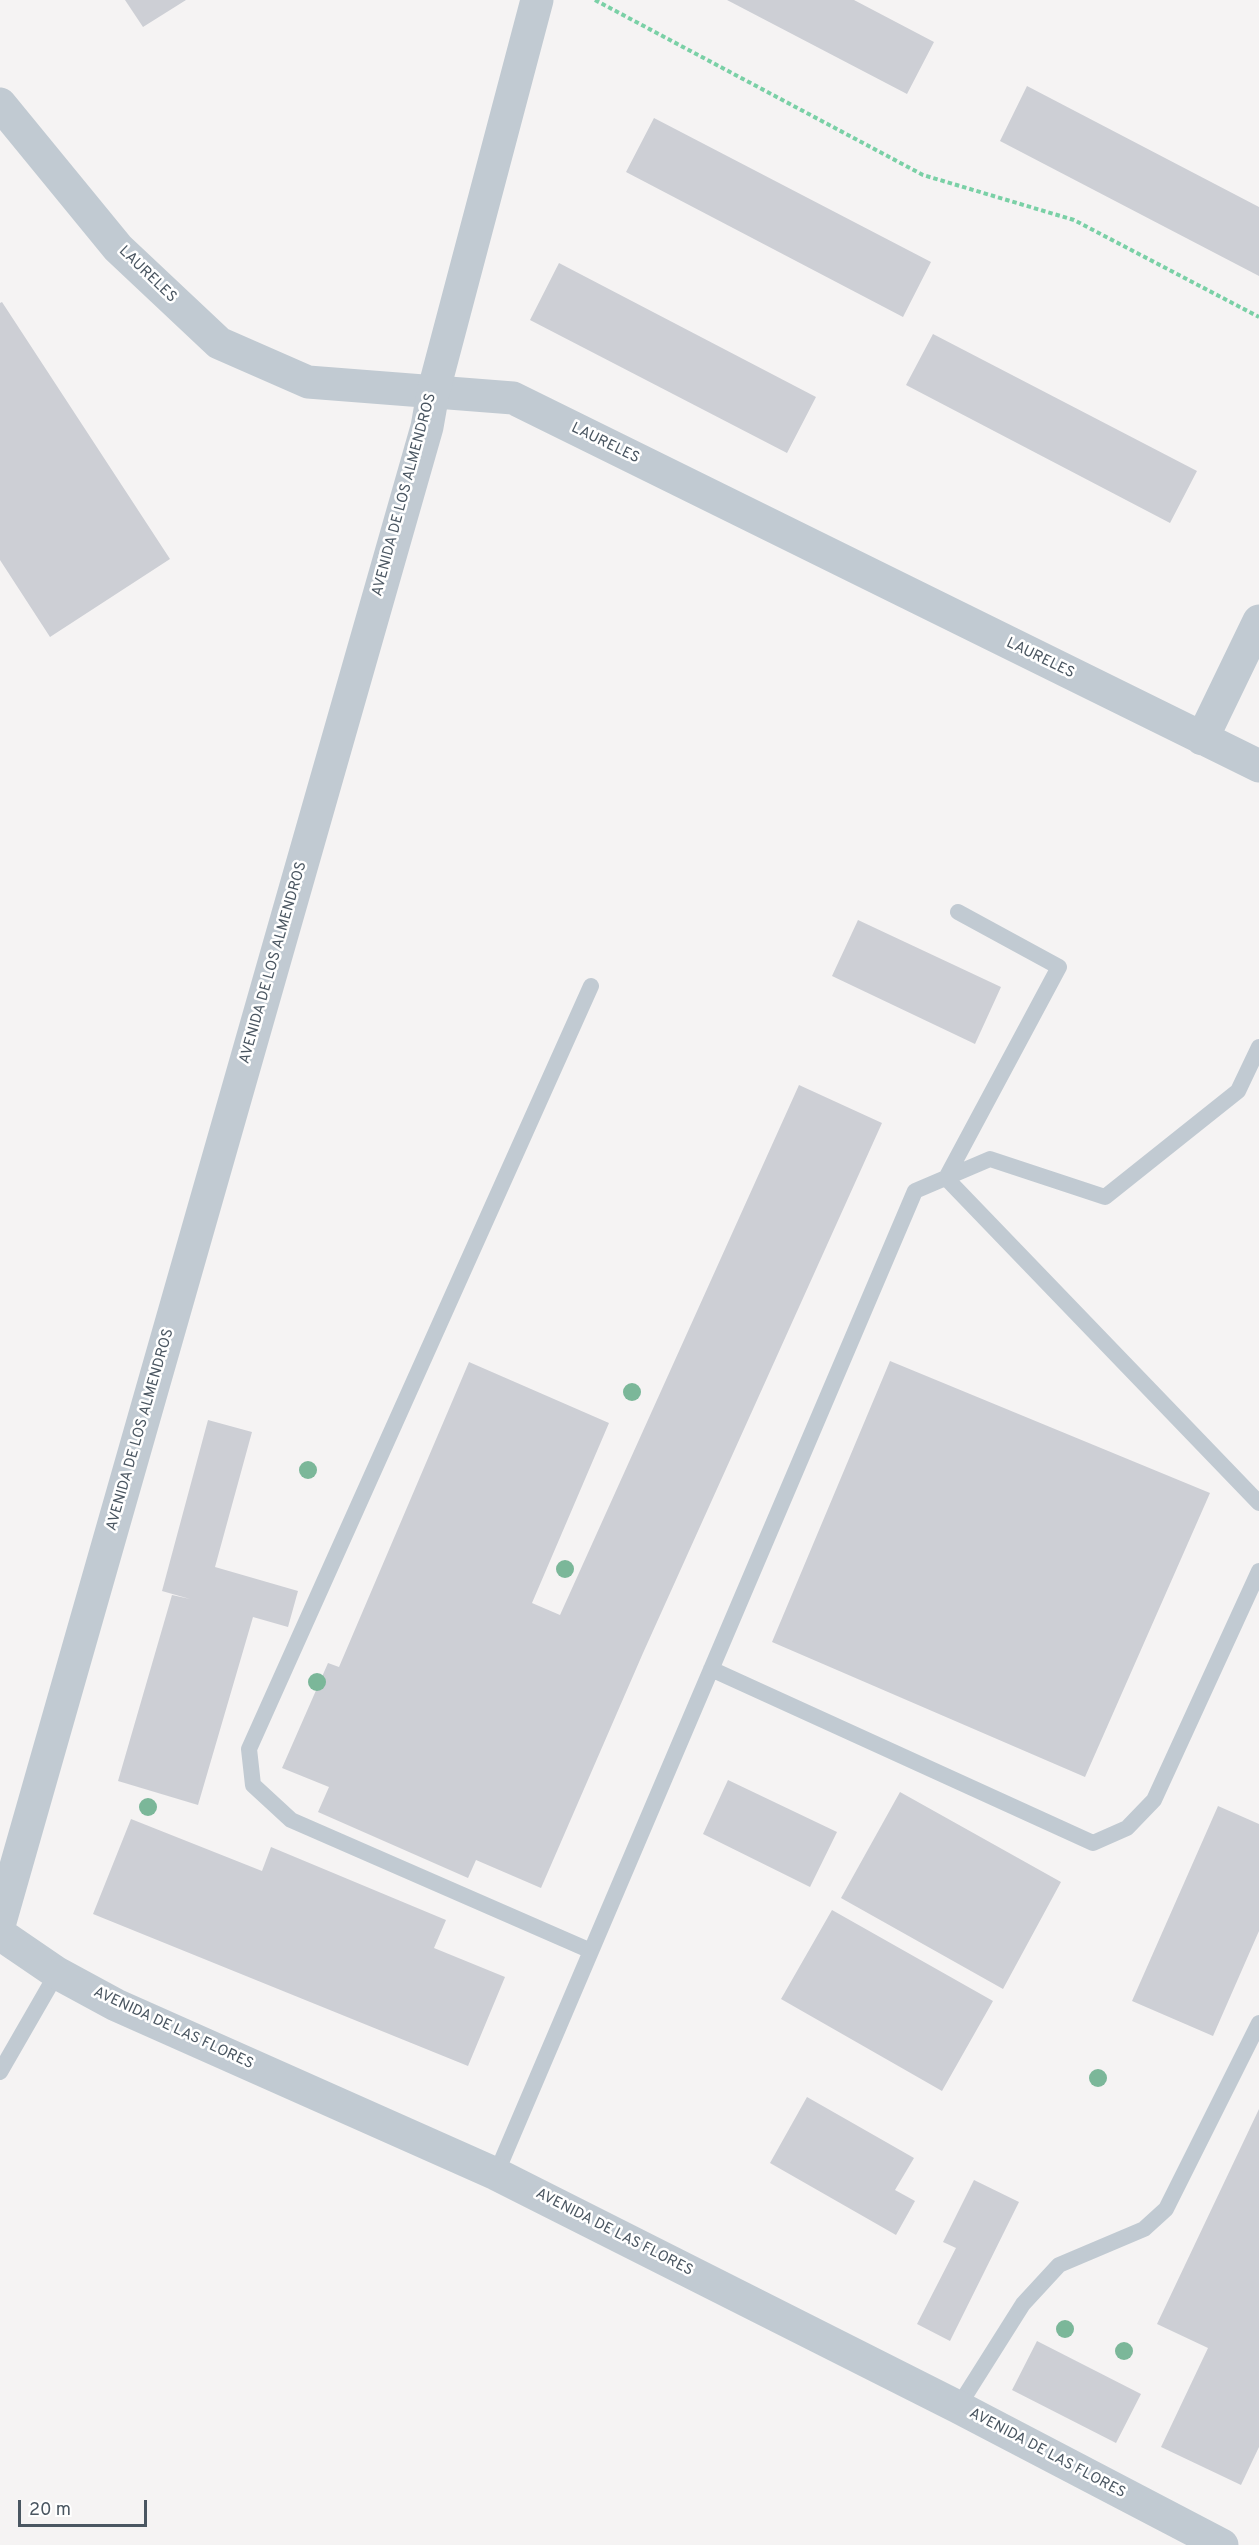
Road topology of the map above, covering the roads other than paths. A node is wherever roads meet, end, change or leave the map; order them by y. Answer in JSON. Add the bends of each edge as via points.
{"nodes":[{"id":1,"x":537,"y":0,"type":"edge"},
{"id":2,"x":0,"y":104,"type":"edge"},
{"id":3,"x":433,"y":393,"type":"junction"},
{"id":4,"x":1259,"y":621,"type":"edge"},
{"id":5,"x":1202,"y":738,"type":"junction"},
{"id":6,"x":1259,"y":766,"type":"edge"},
{"id":7,"x":958,"y":912,"type":"dead end"},
{"id":8,"x":591,"y":986,"type":"dead end"},
{"id":9,"x":1259,"y":1047,"type":"edge"},
{"id":10,"x":946,"y":1178,"type":"junction"},
{"id":11,"x":1259,"y":1503,"type":"edge"},
{"id":12,"x":1259,"y":1571,"type":"edge"},
{"id":13,"x":711,"y":1669,"type":"junction"},
{"id":14,"x":0,"y":1922,"type":"edge"},
{"id":15,"x":0,"y":1934,"type":"edge"},
{"id":16,"x":591,"y":1951,"type":"junction"},
{"id":17,"x":57,"y":1973,"type":"junction"},
{"id":18,"x":1259,"y":2023,"type":"edge"},
{"id":19,"x":0,"y":2072,"type":"edge"},
{"id":20,"x":496,"y":2174,"type":"junction"},
{"id":21,"x":958,"y":2407,"type":"junction"},
{"id":22,"x":1222,"y":2545,"type":"edge"}],
"edges":[{"from":1,"to":3,"type":"street","name":"AVENIDA DE LOS ALMENDROS"},
{"from":2,"to":3,"type":"street","name":"LAURELES","via":[[118,248],[219,343],[308,382]]},
{"from":3,"to":5,"type":"street","name":"LAURELES","via":[[513,399]]},
{"from":3,"to":14,"type":"street","name":"AVENIDA DE LOS ALMENDROS","via":[[420,450]]},
{"from":4,"to":5,"type":"street"},
{"from":5,"to":6,"type":"street","name":"LAURELES"},
{"from":7,"to":10,"type":"lane","via":[[1059,967]]},
{"from":8,"to":16,"type":"lane","via":[[249,1749],[253,1785],[291,1820]]},
{"from":9,"to":10,"type":"lane","via":[[1238,1091],[1105,1197],[990,1159]]},
{"from":10,"to":11,"type":"lane"},
{"from":10,"to":13,"type":"lane","via":[[915,1191]]},
{"from":12,"to":13,"type":"lane","via":[[1154,1800],[1127,1828],[1093,1843]]},
{"from":13,"to":16,"type":"lane"},
{"from":15,"to":17,"type":"street","name":"AVENIDA DE LAS FLORES"},
{"from":16,"to":20,"type":"lane"},
{"from":17,"to":19,"type":"lane"},
{"from":17,"to":20,"type":"street","name":"AVENIDA DE LAS FLORES","via":[[127,2009]]},
{"from":18,"to":21,"type":"lane","via":[[1166,2209],[1144,2229],[1059,2265],[1023,2304]]},
{"from":20,"to":21,"type":"street","name":"AVENIDA DE LAS FLORES"},
{"from":21,"to":22,"type":"street","name":"AVENIDA DE LAS FLORES"}]}
